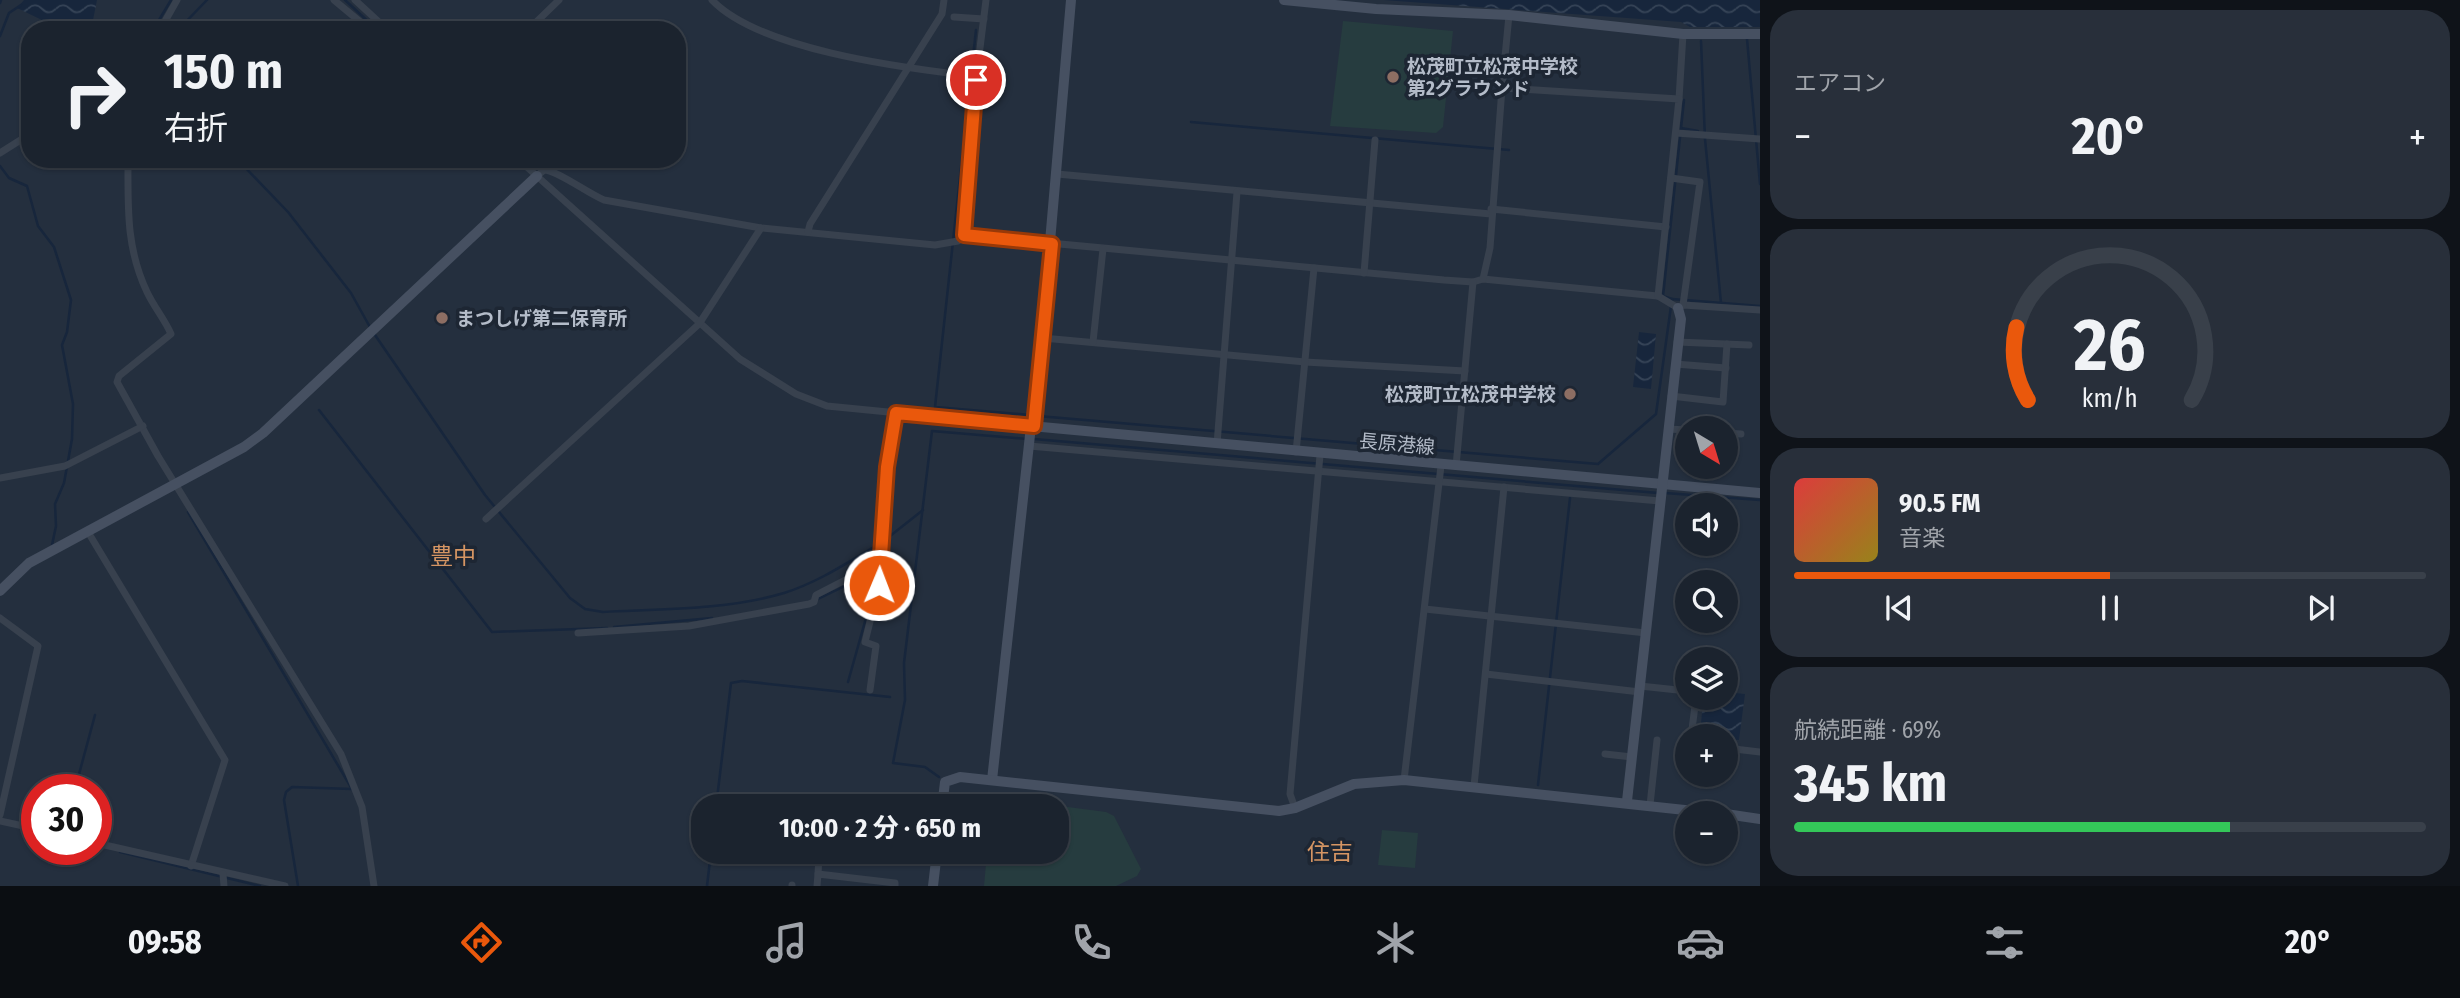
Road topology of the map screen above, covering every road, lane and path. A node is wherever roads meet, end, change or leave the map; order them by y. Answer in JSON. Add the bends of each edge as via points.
{"nodes":[{"id":1,"x":177,"y":0,"type":"edge"},
{"id":2,"x":334,"y":0,"type":"edge"},
{"id":3,"x":355,"y":0,"type":"edge"},
{"id":4,"x":559,"y":0,"type":"edge"},
{"id":5,"x":712,"y":0,"type":"edge"},
{"id":6,"x":944,"y":0,"type":"edge"},
{"id":7,"x":986,"y":0,"type":"edge"},
{"id":8,"x":1071,"y":0,"type":"edge"},
{"id":9,"x":1284,"y":0,"type":"edge"},
{"id":10,"x":1509,"y":15,"type":"junction"},
{"id":11,"x":954,"y":17,"type":"dead end"},
{"id":12,"x":984,"y":19,"type":"junction"},
{"id":13,"x":165,"y":21,"type":"edge"},
{"id":14,"x":361,"y":21,"type":"edge"},
{"id":15,"x":378,"y":21,"type":"edge"},
{"id":16,"x":537,"y":21,"type":"edge"},
{"id":17,"x":1683,"y":34,"type":"junction"},
{"id":18,"x":1760,"y":34,"type":"edge"},
{"id":19,"x":965,"y":56,"type":"dead end"},
{"id":20,"x":979,"y":56,"type":"junction"},
{"id":21,"x":908,"y":67,"type":"junction"},
{"id":22,"x":976,"y":80,"type":"junction"},
{"id":23,"x":1502,"y":88,"type":"junction"},
{"id":24,"x":1679,"y":99,"type":"junction"},
{"id":25,"x":1676,"y":133,"type":"junction"},
{"id":26,"x":1760,"y":139,"type":"edge"},
{"id":27,"x":21,"y":140,"type":"edge"},
{"id":28,"x":1375,"y":140,"type":"dead end"},
{"id":29,"x":0,"y":153,"type":"edge"},
{"id":30,"x":128,"y":168,"type":"edge"},
{"id":31,"x":528,"y":168,"type":"edge"},
{"id":32,"x":1057,"y":174,"type":"junction"},
{"id":33,"x":537,"y":176,"type":"junction"},
{"id":34,"x":1671,"y":178,"type":"junction"},
{"id":35,"x":1237,"y":192,"type":"junction"},
{"id":36,"x":1369,"y":204,"type":"junction"},
{"id":37,"x":1491,"y":212,"type":"junction"},
{"id":38,"x":1666,"y":227,"type":"junction"},
{"id":39,"x":761,"y":228,"type":"junction"},
{"id":40,"x":808,"y":232,"type":"junction"},
{"id":41,"x":964,"y":235,"type":"junction"},
{"id":42,"x":1052,"y":244,"type":"junction"},
{"id":43,"x":1103,"y":249,"type":"junction"},
{"id":44,"x":1232,"y":260,"type":"junction"},
{"id":45,"x":1314,"y":268,"type":"junction"},
{"id":46,"x":1364,"y":273,"type":"junction"},
{"id":47,"x":1483,"y":279,"type":"junction"},
{"id":48,"x":1473,"y":282,"type":"junction"},
{"id":49,"x":1658,"y":296,"type":"junction"},
{"id":50,"x":1680,"y":307,"type":"junction"},
{"id":51,"x":1760,"y":310,"type":"edge"},
{"id":52,"x":699,"y":324,"type":"junction"},
{"id":53,"x":1043,"y":338,"type":"junction"},
{"id":54,"x":1093,"y":342,"type":"junction"},
{"id":55,"x":1677,"y":342,"type":"junction"},
{"id":56,"x":1727,"y":344,"type":"junction"},
{"id":57,"x":1749,"y":345,"type":"dead end"},
{"id":58,"x":1224,"y":354,"type":"junction"},
{"id":59,"x":1305,"y":362,"type":"junction"},
{"id":60,"x":1675,"y":364,"type":"junction"},
{"id":61,"x":1726,"y":368,"type":"junction"},
{"id":62,"x":1465,"y":371,"type":"junction"},
{"id":63,"x":1671,"y":396,"type":"junction"},
{"id":64,"x":896,"y":413,"type":"junction"},
{"id":65,"x":143,"y":426,"type":"junction"},
{"id":66,"x":1032,"y":426,"type":"junction"},
{"id":67,"x":1667,"y":429,"type":"junction"},
{"id":68,"x":1675,"y":429,"type":"edge"},
{"id":69,"x":1738,"y":434,"type":"edge"},
{"id":70,"x":1741,"y":434,"type":"dead end"},
{"id":71,"x":1217,"y":444,"type":"junction"},
{"id":72,"x":1029,"y":446,"type":"junction"},
{"id":73,"x":1296,"y":452,"type":"junction"},
{"id":74,"x":1320,"y":455,"type":"junction"},
{"id":75,"x":1441,"y":466,"type":"junction"},
{"id":76,"x":1456,"y":467,"type":"junction"},
{"id":77,"x":1318,"y":471,"type":"junction"},
{"id":78,"x":2,"y":478,"type":"edge"},
{"id":79,"x":1439,"y":480,"type":"junction"},
{"id":80,"x":176,"y":484,"type":"junction"},
{"id":81,"x":1504,"y":486,"type":"junction"},
{"id":82,"x":1661,"y":493,"type":"junction"},
{"id":83,"x":1760,"y":493,"type":"edge"},
{"id":84,"x":486,"y":519,"type":"dead end"},
{"id":85,"x":88,"y":532,"type":"junction"},
{"id":86,"x":879,"y":585,"type":"junction"},
{"id":87,"x":0,"y":591,"type":"edge"},
{"id":88,"x":1425,"y":609,"type":"junction"},
{"id":89,"x":1492,"y":616,"type":"junction"},
{"id":90,"x":0,"y":618,"type":"edge"},
{"id":91,"x":578,"y":633,"type":"dead end"},
{"id":92,"x":1646,"y":633,"type":"junction"},
{"id":93,"x":1486,"y":674,"type":"junction"},
{"id":94,"x":1640,"y":689,"type":"junction"},
{"id":95,"x":870,"y":690,"type":"dead end"},
{"id":96,"x":1675,"y":690,"type":"edge"},
{"id":97,"x":1657,"y":740,"type":"dead end"},
{"id":98,"x":1738,"y":749,"type":"edge"},
{"id":99,"x":1760,"y":752,"type":"edge"},
{"id":100,"x":1605,"y":754,"type":"dead end"},
{"id":101,"x":1632,"y":757,"type":"junction"},
{"id":102,"x":992,"y":780,"type":"junction"},
{"id":103,"x":1404,"y":780,"type":"junction"},
{"id":104,"x":1474,"y":786,"type":"junction"},
{"id":105,"x":944,"y":794,"type":"edge"},
{"id":106,"x":1627,"y":801,"type":"junction"},
{"id":107,"x":1650,"y":805,"type":"junction"},
{"id":108,"x":1295,"y":808,"type":"junction"},
{"id":109,"x":1675,"y":808,"type":"edge"},
{"id":110,"x":0,"y":814,"type":"edge"},
{"id":111,"x":1738,"y":816,"type":"edge"},
{"id":112,"x":1760,"y":819,"type":"edge"},
{"id":113,"x":0,"y":821,"type":"edge"},
{"id":114,"x":21,"y":826,"type":"edge"},
{"id":115,"x":112,"y":847,"type":"edge"},
{"id":116,"x":819,"y":864,"type":"edge"},
{"id":117,"x":936,"y":864,"type":"edge"},
{"id":118,"x":191,"y":866,"type":"junction"},
{"id":119,"x":223,"y":874,"type":"junction"},
{"id":120,"x":818,"y":874,"type":"junction"},
{"id":121,"x":224,"y":886,"type":"edge"},
{"id":122,"x":285,"y":886,"type":"edge"},
{"id":123,"x":374,"y":886,"type":"edge"},
{"id":124,"x":817,"y":886,"type":"edge"},
{"id":125,"x":895,"y":886,"type":"edge"},
{"id":126,"x":933,"y":886,"type":"edge"}],
"edges":[{"from":1,"to":13,"type":"street"},
{"from":2,"to":14,"type":"street"},
{"from":3,"to":15,"type":"street"},
{"from":4,"to":16,"type":"street"},
{"from":5,"to":21,"type":"street","via":[[756,29],[842,57]]},
{"from":6,"to":21,"type":"street","via":[[942,14]]},
{"from":7,"to":12,"type":"street"},
{"from":8,"to":32,"type":"street"},
{"from":9,"to":10,"type":"street"},
{"from":10,"to":17,"type":"street"},
{"from":10,"to":23,"type":"street"},
{"from":11,"to":12,"type":"street"},
{"from":12,"to":20,"type":"street"},
{"from":17,"to":18,"type":"street"},
{"from":17,"to":24,"type":"street"},
{"from":19,"to":20,"type":"street"},
{"from":20,"to":22,"type":"street"},
{"from":21,"to":22,"type":"street"},
{"from":21,"to":40,"type":"street"},
{"from":22,"to":41,"type":"street"},
{"from":23,"to":24,"type":"street"},
{"from":23,"to":37,"type":"street"},
{"from":24,"to":25,"type":"street"},
{"from":25,"to":26,"type":"street"},
{"from":25,"to":34,"type":"street"},
{"from":27,"to":29,"type":"street"},
{"from":28,"to":36,"type":"street"},
{"from":30,"to":65,"type":"street","via":[[131,252],[148,294],[172,334],[117,382]]},
{"from":31,"to":33,"type":"street"},
{"from":32,"to":35,"type":"street"},
{"from":32,"to":42,"type":"street"},
{"from":33,"to":39,"type":"street","via":[[551,170],[604,200]]},
{"from":33,"to":52,"type":"street"},
{"from":33,"to":80,"type":"street","via":[[290,410],[244,447]]},
{"from":34,"to":38,"type":"street"},
{"from":34,"to":50,"type":"street","via":[[1700,182]]},
{"from":35,"to":36,"type":"street"},
{"from":35,"to":44,"type":"street"},
{"from":36,"to":37,"type":"street"},
{"from":36,"to":46,"type":"street"},
{"from":37,"to":38,"type":"street"},
{"from":37,"to":47,"type":"street"},
{"from":38,"to":49,"type":"street"},
{"from":39,"to":40,"type":"street"},
{"from":39,"to":52,"type":"street"},
{"from":40,"to":41,"type":"street","via":[[935,245],[958,241]]},
{"from":41,"to":42,"type":"street"},
{"from":42,"to":43,"type":"street"},
{"from":42,"to":53,"type":"street"},
{"from":43,"to":44,"type":"street"},
{"from":43,"to":54,"type":"street"},
{"from":44,"to":45,"type":"street"},
{"from":44,"to":58,"type":"street"},
{"from":45,"to":46,"type":"street"},
{"from":45,"to":59,"type":"street"},
{"from":46,"to":48,"type":"street"},
{"from":47,"to":48,"type":"street"},
{"from":47,"to":49,"type":"street"},
{"from":48,"to":62,"type":"street"},
{"from":49,"to":50,"type":"street"},
{"from":50,"to":51,"type":"street"},
{"from":50,"to":55,"type":"street"},
{"from":52,"to":64,"type":"street","via":[[740,359],[796,394],[827,406]]},
{"from":52,"to":84,"type":"street"},
{"from":53,"to":54,"type":"street"},
{"from":53,"to":66,"type":"street"},
{"from":54,"to":58,"type":"street"},
{"from":55,"to":56,"type":"street"},
{"from":55,"to":60,"type":"street"},
{"from":56,"to":57,"type":"street"},
{"from":56,"to":61,"type":"street"},
{"from":58,"to":59,"type":"street"},
{"from":58,"to":71,"type":"street"},
{"from":59,"to":62,"type":"street"},
{"from":59,"to":73,"type":"street"},
{"from":60,"to":61,"type":"street"},
{"from":60,"to":63,"type":"street"},
{"from":61,"to":63,"type":"street","via":[[1723,402]]},
{"from":62,"to":76,"type":"street"},
{"from":63,"to":67,"type":"street"},
{"from":64,"to":66,"type":"street"},
{"from":64,"to":86,"type":"street"},
{"from":65,"to":78,"type":"street","via":[[69,464]]},
{"from":65,"to":80,"type":"street"},
{"from":66,"to":71,"type":"street","name":"長原港線"},
{"from":66,"to":72,"type":"street"},
{"from":67,"to":68,"type":"street"},
{"from":67,"to":82,"type":"street"},
{"from":69,"to":70,"type":"street"},
{"from":71,"to":73,"type":"street","name":"長原港線"},
{"from":72,"to":77,"type":"street"},
{"from":72,"to":102,"type":"street"},
{"from":73,"to":74,"type":"street","name":"長原港線"},
{"from":74,"to":75,"type":"street","name":"長原港線"},
{"from":74,"to":77,"type":"street"},
{"from":75,"to":76,"type":"street","name":"長原港線"},
{"from":75,"to":79,"type":"street"},
{"from":76,"to":82,"type":"street","name":"長原港線"},
{"from":77,"to":79,"type":"street"},
{"from":77,"to":108,"type":"street","via":[[1290,794]]},
{"from":79,"to":81,"type":"street"},
{"from":79,"to":88,"type":"street"},
{"from":80,"to":85,"type":"street"},
{"from":80,"to":123,"type":"street","via":[[349,771],[362,807]]},
{"from":81,"to":82,"type":"street"},
{"from":81,"to":89,"type":"street"},
{"from":82,"to":83,"type":"street","name":"長原港線"},
{"from":82,"to":92,"type":"street"},
{"from":85,"to":87,"type":"street","via":[[29,563]]},
{"from":85,"to":118,"type":"street","via":[[225,760]]},
{"from":86,"to":91,"type":"street","via":[[851,577],[816,595],[809,604],[689,626]]},
{"from":86,"to":95,"type":"street","via":[[865,642],[876,646]]},
{"from":88,"to":89,"type":"street"},
{"from":88,"to":103,"type":"street"},
{"from":89,"to":92,"type":"street"},
{"from":89,"to":93,"type":"street"},
{"from":90,"to":110,"type":"street","via":[[38,646]]},
{"from":92,"to":94,"type":"street"},
{"from":93,"to":94,"type":"street"},
{"from":93,"to":104,"type":"street"},
{"from":94,"to":96,"type":"street"},
{"from":94,"to":101,"type":"street"},
{"from":97,"to":107,"type":"street"},
{"from":98,"to":99,"type":"street"},
{"from":100,"to":101,"type":"street"},
{"from":101,"to":106,"type":"street"},
{"from":102,"to":105,"type":"street","via":[[952,778],[945,782]]},
{"from":102,"to":108,"type":"street","via":[[1279,811]]},
{"from":103,"to":104,"type":"street"},
{"from":103,"to":108,"type":"street","via":[[1354,783]]},
{"from":104,"to":106,"type":"street"},
{"from":106,"to":107,"type":"street"},
{"from":107,"to":109,"type":"street"},
{"from":111,"to":112,"type":"street"},
{"from":113,"to":114,"type":"street"},
{"from":115,"to":118,"type":"street"},
{"from":116,"to":120,"type":"street"},
{"from":117,"to":126,"type":"street"},
{"from":118,"to":119,"type":"street"},
{"from":119,"to":121,"type":"street"},
{"from":119,"to":122,"type":"street"},
{"from":120,"to":124,"type":"street"},
{"from":120,"to":125,"type":"street"}]}
